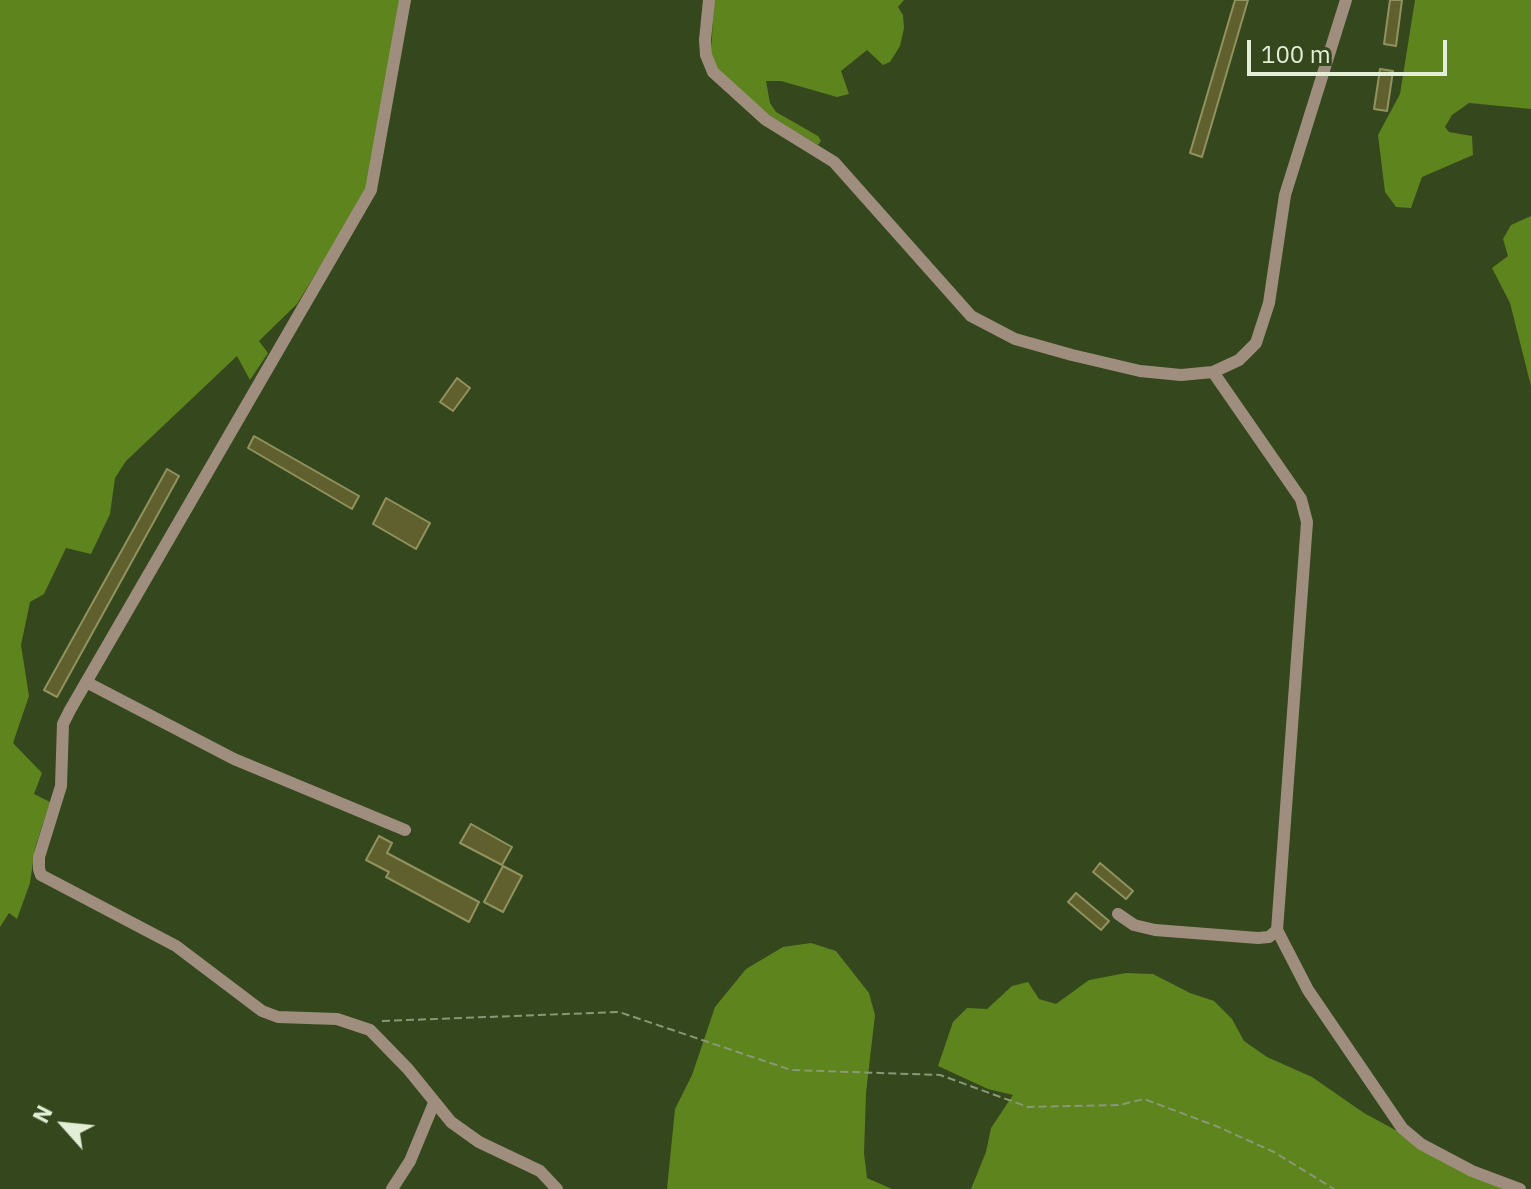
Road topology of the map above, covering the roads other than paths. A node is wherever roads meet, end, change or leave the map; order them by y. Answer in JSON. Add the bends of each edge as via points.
{"nodes":[{"id":1,"x":405,"y":0,"type":"edge"},
{"id":2,"x":709,"y":0,"type":"edge"},
{"id":3,"x":1346,"y":0,"type":"edge"},
{"id":4,"x":1213,"y":372,"type":"junction"},
{"id":5,"x":86,"y":682,"type":"junction"},
{"id":6,"x":405,"y":830,"type":"dead end"},
{"id":7,"x":1118,"y":914,"type":"dead end"},
{"id":8,"x":1277,"y":930,"type":"junction"},
{"id":9,"x":434,"y":1103,"type":"junction"},
{"id":10,"x":392,"y":1189,"type":"edge"},
{"id":11,"x":557,"y":1189,"type":"edge"},
{"id":12,"x":1520,"y":1189,"type":"edge"}],
"edges":[{"from":1,"to":5,"type":"street","via":[[375,175],[364,205]]},
{"from":2,"to":4,"type":"street","via":[[706,55],[713,72],[766,120],[834,162],[971,316],[1015,339],[1140,371]]},
{"from":3,"to":4,"type":"street","via":[[1283,205],[1260,335],[1250,351]]},
{"from":4,"to":8,"type":"street","via":[[1301,499],[1307,522]]},
{"from":5,"to":6,"type":"street","via":[[234,759]]},
{"from":5,"to":9,"type":"street","via":[[63,724],[61,786],[39,857],[41,875],[176,946],[262,1011],[278,1017],[337,1019],[370,1030]]},
{"from":7,"to":8,"type":"street","via":[[1155,930],[1238,938],[1269,937]]},
{"from":8,"to":12,"type":"street","via":[[1308,990],[1402,1128],[1472,1171]]},
{"from":9,"to":10,"type":"street"},
{"from":9,"to":11,"type":"street","via":[[479,1142],[540,1171]]}]}
